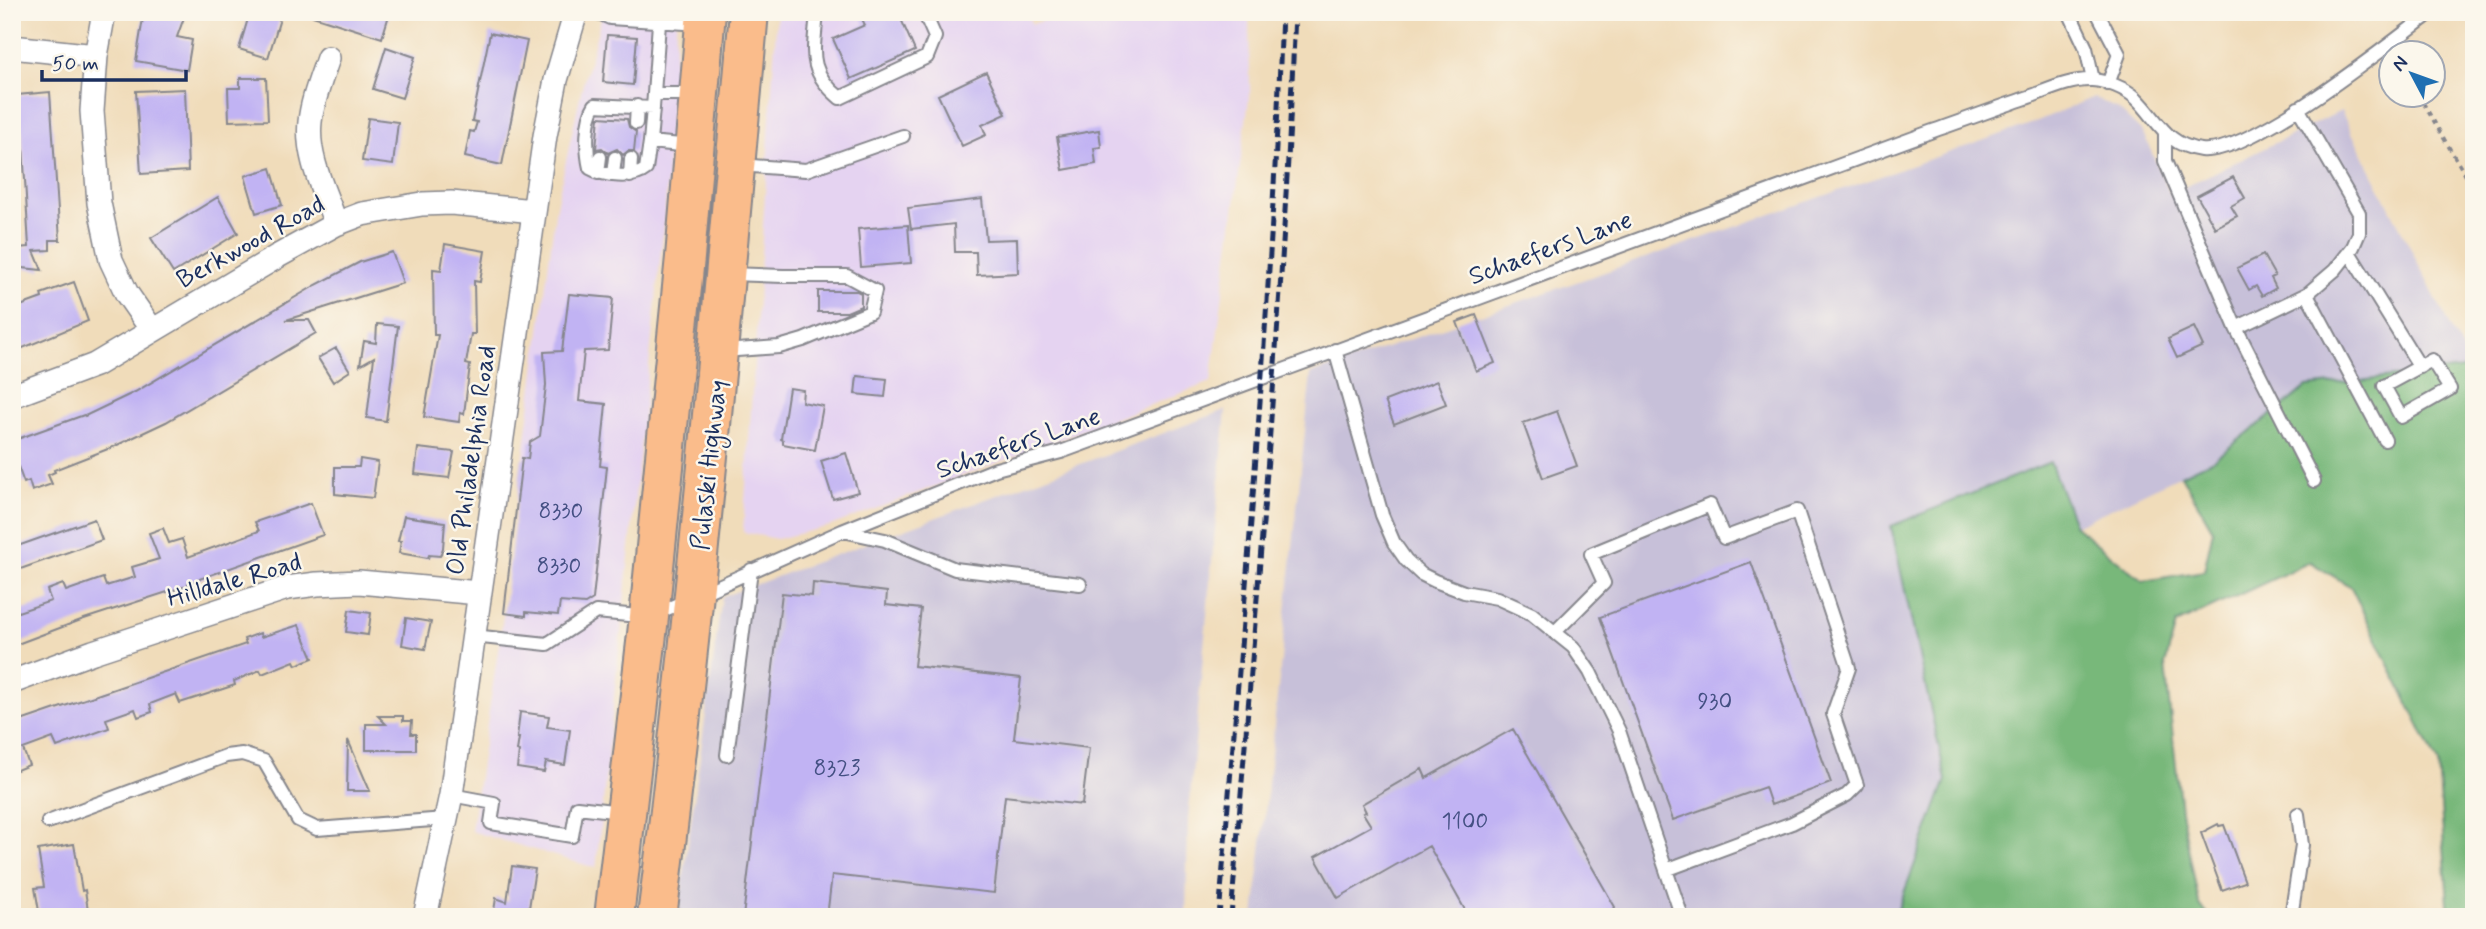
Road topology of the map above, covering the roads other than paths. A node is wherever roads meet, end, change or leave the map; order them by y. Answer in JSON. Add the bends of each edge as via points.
{"nodes":[{"id":1,"x":104,"y":12,"type":"edge"},
{"id":2,"x":576,"y":12,"type":"edge"},
{"id":3,"x":597,"y":12,"type":"edge"},
{"id":4,"x":749,"y":12,"type":"edge"},
{"id":5,"x":817,"y":12,"type":"edge"},
{"id":6,"x":924,"y":12,"type":"edge"},
{"id":7,"x":2069,"y":12,"type":"edge"},
{"id":8,"x":2097,"y":12,"type":"edge"},
{"id":9,"x":2432,"y":12,"type":"edge"},
{"id":10,"x":706,"y":18,"type":"edge"},
{"id":11,"x":659,"y":23,"type":"junction"},
{"id":12,"x":12,"y":47,"type":"edge"},
{"id":13,"x":96,"y":56,"type":"junction"},
{"id":14,"x":328,"y":58,"type":"dead end"},
{"id":15,"x":2092,"y":80,"type":"junction"},
{"id":16,"x":2108,"y":83,"type":"junction"},
{"id":17,"x":699,"y":94,"type":"junction"},
{"id":18,"x":653,"y":101,"type":"junction"},
{"id":19,"x":606,"y":104,"type":"junction"},
{"id":20,"x":623,"y":106,"type":"junction"},
{"id":21,"x":637,"y":106,"type":"junction"},
{"id":22,"x":2298,"y":108,"type":"junction"},
{"id":23,"x":604,"y":120,"type":"dead end"},
{"id":24,"x":620,"y":121,"type":"dead end"},
{"id":25,"x":636,"y":122,"type":"dead end"},
{"id":26,"x":2165,"y":133,"type":"junction"},
{"id":27,"x":903,"y":136,"type":"dead end"},
{"id":28,"x":650,"y":142,"type":"junction"},
{"id":29,"x":695,"y":146,"type":"junction"},
{"id":30,"x":600,"y":157,"type":"dead end"},
{"id":31,"x":615,"y":158,"type":"dead end"},
{"id":32,"x":631,"y":159,"type":"dead end"},
{"id":33,"x":736,"y":164,"type":"junction"},
{"id":34,"x":598,"y":173,"type":"junction"},
{"id":35,"x":612,"y":174,"type":"junction"},
{"id":36,"x":630,"y":176,"type":"junction"},
{"id":37,"x":534,"y":211,"type":"junction"},
{"id":38,"x":336,"y":224,"type":"junction"},
{"id":39,"x":2349,"y":252,"type":"junction"},
{"id":40,"x":727,"y":274,"type":"junction"},
{"id":41,"x":2307,"y":294,"type":"junction"},
{"id":42,"x":2236,"y":328,"type":"junction"},
{"id":43,"x":152,"y":330,"type":"junction"},
{"id":44,"x":1335,"y":350,"type":"junction"},
{"id":45,"x":719,"y":351,"type":"junction"},
{"id":46,"x":2420,"y":367,"type":"junction"},
{"id":47,"x":12,"y":396,"type":"edge"},
{"id":48,"x":2385,"y":440,"type":"dead end"},
{"id":49,"x":2314,"y":481,"type":"dead end"},
{"id":50,"x":842,"y":531,"type":"junction"},
{"id":51,"x":751,"y":570,"type":"junction"},
{"id":52,"x":1080,"y":584,"type":"dead end"},
{"id":53,"x":479,"y":593,"type":"junction"},
{"id":54,"x":695,"y":595,"type":"junction"},
{"id":55,"x":649,"y":617,"type":"junction"},
{"id":56,"x":1556,"y":631,"type":"junction"},
{"id":57,"x":473,"y":636,"type":"junction"},
{"id":58,"x":12,"y":682,"type":"edge"},
{"id":59,"x":727,"y":755,"type":"dead end"},
{"id":60,"x":451,"y":795,"type":"junction"},
{"id":61,"x":626,"y":813,"type":"junction"},
{"id":62,"x":2298,"y":814,"type":"dead end"},
{"id":63,"x":445,"y":819,"type":"junction"},
{"id":64,"x":48,"y":822,"type":"dead end"},
{"id":65,"x":1666,"y":870,"type":"junction"},
{"id":66,"x":425,"y":917,"type":"edge"},
{"id":67,"x":614,"y":917,"type":"edge"},
{"id":68,"x":657,"y":917,"type":"edge"},
{"id":69,"x":1682,"y":917,"type":"edge"},
{"id":70,"x":2291,"y":917,"type":"edge"}],
"edges":[{"from":1,"to":13,"type":"street"},
{"from":2,"to":37,"type":"street","name":"Old Philadelphia Road","via":[[556,80]]},
{"from":3,"to":11,"type":"lane","via":[[610,19]]},
{"from":4,"to":33,"type":"highway","name":"Pulaski Highway"},
{"from":5,"to":6,"type":"lane","via":[[814,64],[840,98],[927,57],[935,37]]},
{"from":7,"to":15,"type":"lane","via":[[2086,48]]},
{"from":8,"to":16,"type":"lane","via":[[2119,54]]},
{"from":9,"to":22,"type":"lane","name":"Schaefers Lane"},
{"from":10,"to":11,"type":"lane"},
{"from":10,"to":17,"type":"highway","name":"Pulaski Highway"},
{"from":11,"to":18,"type":"lane"},
{"from":12,"to":13,"type":"street"},
{"from":13,"to":43,"type":"street","via":[[92,111],[105,235],[127,294]]},
{"from":14,"to":38,"type":"street","via":[[314,101],[311,148]]},
{"from":15,"to":16,"type":"lane","name":"Schaefers Lane"},
{"from":15,"to":44,"type":"lane","name":"Schaefers Lane","via":[[2065,84],[1930,132]]},
{"from":16,"to":26,"type":"lane","name":"Schaefers Lane","via":[[2132,94]]},
{"from":17,"to":18,"type":"lane"},
{"from":17,"to":29,"type":"highway","name":"Pulaski Highway"},
{"from":18,"to":21,"type":"lane"},
{"from":18,"to":28,"type":"lane"},
{"from":19,"to":20,"type":"lane"},
{"from":19,"to":23,"type":"lane"},
{"from":19,"to":34,"type":"lane","via":[[595,104],[591,111],[587,155],[590,168]]},
{"from":20,"to":21,"type":"lane"},
{"from":20,"to":24,"type":"lane"},
{"from":21,"to":25,"type":"lane"},
{"from":22,"to":26,"type":"lane","name":"Schaefers Lane","via":[[2246,139],[2219,149],[2200,150]]},
{"from":22,"to":39,"type":"lane","via":[[2359,213],[2359,233]]},
{"from":26,"to":42,"type":"lane","via":[[2165,161]]},
{"from":27,"to":33,"type":"lane","via":[[806,170]]},
{"from":28,"to":29,"type":"lane"},
{"from":28,"to":36,"type":"lane","via":[[646,169]]},
{"from":29,"to":55,"type":"highway","name":"Pulaski Highway"},
{"from":30,"to":34,"type":"lane"},
{"from":31,"to":35,"type":"lane"},
{"from":32,"to":36,"type":"lane"},
{"from":33,"to":40,"type":"highway","name":"Pulaski Highway"},
{"from":34,"to":35,"type":"lane"},
{"from":35,"to":36,"type":"lane"},
{"from":37,"to":38,"type":"street","name":"Berkwood Road","via":[[422,204],[386,208]]},
{"from":37,"to":53,"type":"street","name":"Old Philadelphia Road"},
{"from":38,"to":43,"type":"street","name":"Berkwood Road"},
{"from":39,"to":41,"type":"lane"},
{"from":39,"to":46,"type":"lane"},
{"from":40,"to":45,"type":"highway","name":"Pulaski Highway"},
{"from":40,"to":45,"type":"lane","via":[[847,276],[875,291],[870,312],[803,340],[779,347]]},
{"from":41,"to":42,"type":"lane"},
{"from":41,"to":48,"type":"lane"},
{"from":42,"to":49,"type":"lane"},
{"from":43,"to":47,"type":"street","name":"Berkwood Road","via":[[95,365]]},
{"from":44,"to":50,"type":"lane","name":"Schaefers Lane","via":[[1061,452],[996,469]]},
{"from":44,"to":56,"type":"lane","via":[[1382,515],[1406,560],[1435,581],[1497,598]]},
{"from":45,"to":54,"type":"highway","name":"Pulaski Highway"},
{"from":46,"to":46,"type":"lane","via":[[2384,386],[2401,416],[2450,389],[2432,360]]},
{"from":50,"to":51,"type":"lane","name":"Schaefers Lane"},
{"from":50,"to":52,"type":"lane","via":[[885,540],[955,569]]},
{"from":51,"to":54,"type":"lane","name":"Schaefers Lane"},
{"from":51,"to":59,"type":"lane"},
{"from":53,"to":57,"type":"street","name":"Old Philadelphia Road"},
{"from":53,"to":58,"type":"street","name":"Hilldale Road","via":[[359,582],[287,589]]},
{"from":54,"to":55,"type":"lane","name":"Schaefers Lane"},
{"from":54,"to":68,"type":"highway","name":"Pulaski Highway"},
{"from":55,"to":57,"type":"lane","via":[[596,612],[547,644]]},
{"from":55,"to":61,"type":"highway","name":"Pulaski Highway"},
{"from":56,"to":65,"type":"lane","via":[[1590,672],[1619,731]]},
{"from":56,"to":65,"type":"lane","via":[[1604,583],[1591,554],[1710,505],[1724,538],[1797,510],[1849,668],[1833,714],[1857,785],[1847,795],[1792,822]]},
{"from":57,"to":60,"type":"street","name":"Old Philadelphia Road"},
{"from":60,"to":61,"type":"lane","via":[[494,803],[491,823],[572,836],[577,807]]},
{"from":60,"to":63,"type":"street","name":"Old Philadelphia Road"},
{"from":61,"to":67,"type":"highway","name":"Pulaski Highway"},
{"from":62,"to":70,"type":"lane","via":[[2302,845]]},
{"from":63,"to":64,"type":"lane","via":[[317,829],[298,820],[264,761],[242,754]]},
{"from":63,"to":66,"type":"street","name":"Old Philadelphia Road"},
{"from":65,"to":69,"type":"lane"}]}
